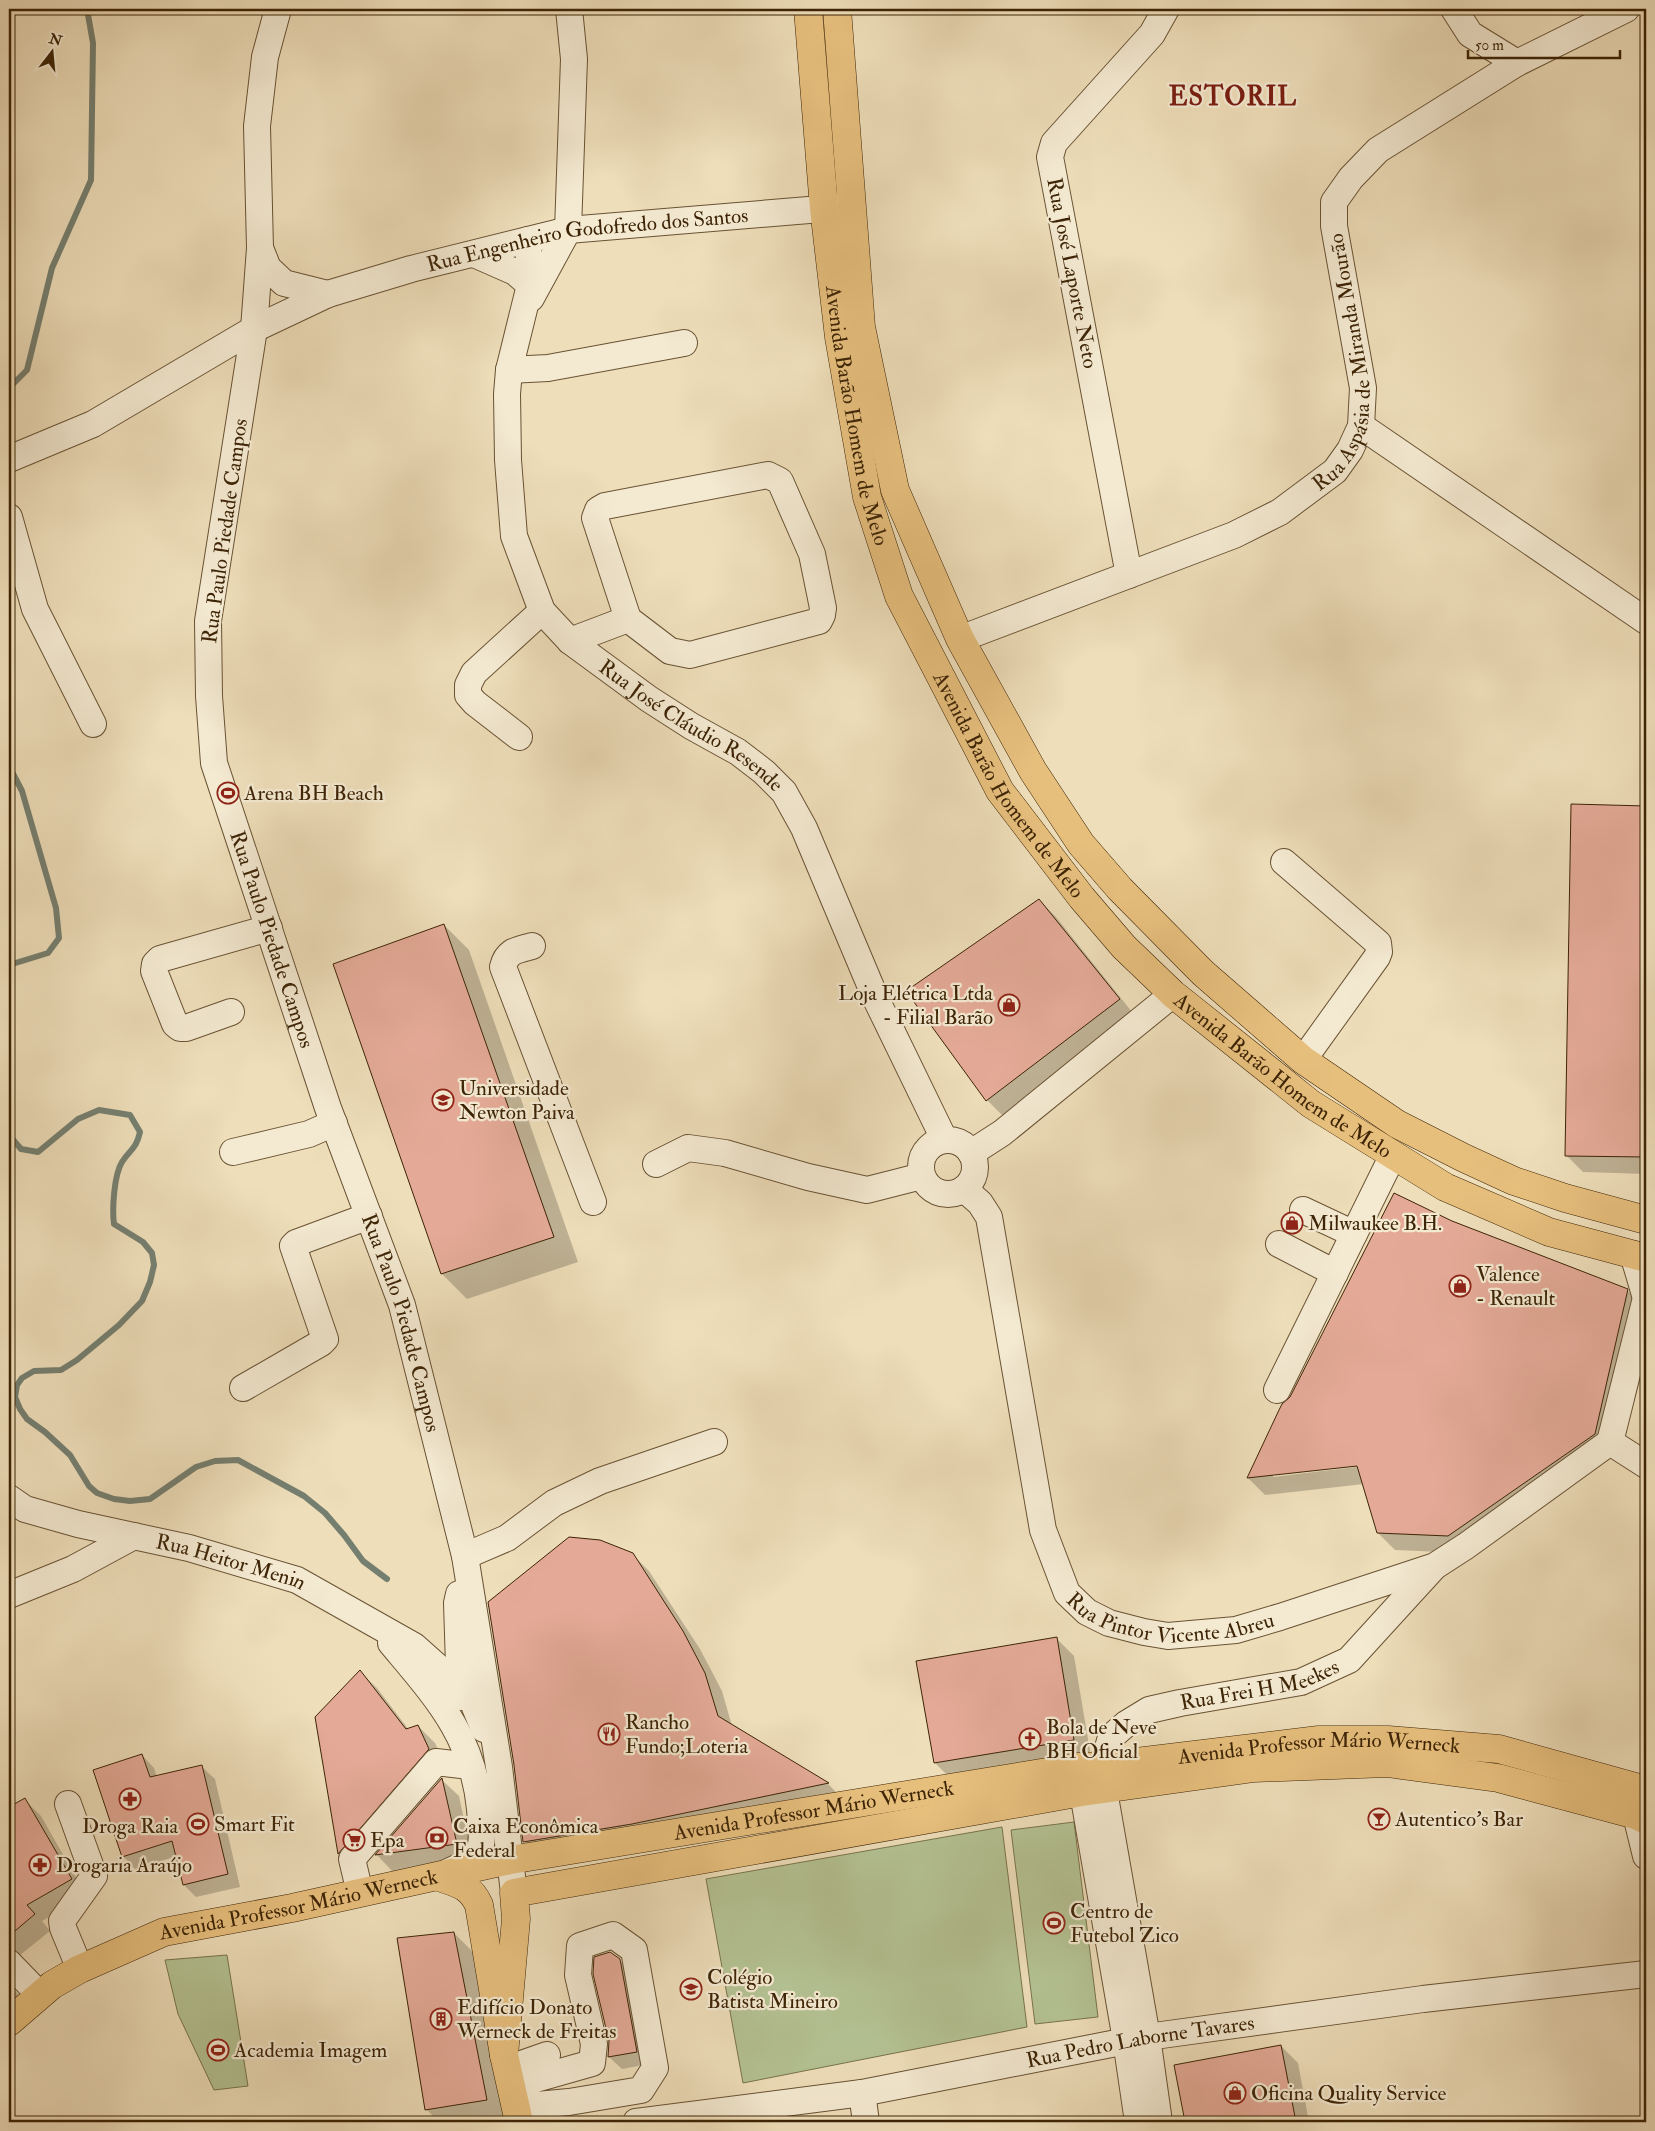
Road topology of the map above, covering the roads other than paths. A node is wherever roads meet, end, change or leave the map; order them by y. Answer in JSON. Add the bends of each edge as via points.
{"nodes":[{"id":1,"x":278,"y":9,"type":"edge"},
{"id":2,"x":569,"y":9,"type":"edge"},
{"id":3,"x":808,"y":9,"type":"edge"},
{"id":4,"x":837,"y":9,"type":"edge"},
{"id":5,"x":1166,"y":9,"type":"edge"},
{"id":6,"x":1454,"y":9,"type":"edge"},
{"id":7,"x":1626,"y":9,"type":"edge"},
{"id":8,"x":1470,"y":34,"type":"junction"},
{"id":9,"x":1517,"y":63,"type":"junction"},
{"id":10,"x":1479,"y":86,"type":"junction"},
{"id":11,"x":852,"y":206,"type":"junction"},
{"id":12,"x":824,"y":208,"type":"junction"},
{"id":13,"x":568,"y":230,"type":"junction"},
{"id":14,"x":528,"y":240,"type":"junction"},
{"id":15,"x":260,"y":248,"type":"junction"},
{"id":16,"x":474,"y":254,"type":"junction"},
{"id":17,"x":328,"y":294,"type":"junction"},
{"id":18,"x":528,"y":296,"type":"junction"},
{"id":19,"x":254,"y":329,"type":"junction"},
{"id":20,"x":684,"y":343,"type":"dead end"},
{"id":21,"x":509,"y":370,"type":"junction"},
{"id":22,"x":1361,"y":426,"type":"junction"},
{"id":23,"x":9,"y":459,"type":"edge"},
{"id":24,"x":9,"y":517,"type":"edge"},
{"id":25,"x":1129,"y":575,"type":"junction"},
{"id":26,"x":899,"y":596,"type":"junction"},
{"id":27,"x":542,"y":611,"type":"junction"},
{"id":28,"x":628,"y":619,"type":"junction"},
{"id":29,"x":1646,"y":621,"type":"edge"},
{"id":30,"x":960,"y":639,"type":"junction"},
{"id":31,"x":570,"y":641,"type":"junction"},
{"id":32,"x":93,"y":724,"type":"dead end"},
{"id":33,"x":519,"y":737,"type":"dead end"},
{"id":34,"x":1284,"y":862,"type":"dead end"},
{"id":35,"x":269,"y":928,"type":"junction"},
{"id":36,"x":532,"y":946,"type":"dead end"},
{"id":37,"x":1173,"y":994,"type":"junction"},
{"id":38,"x":1241,"y":1004,"type":"junction"},
{"id":39,"x":231,"y":1012,"type":"dead end"},
{"id":40,"x":1303,"y":1060,"type":"junction"},
{"id":41,"x":334,"y":1123,"type":"junction"},
{"id":42,"x":944,"y":1139,"type":"junction"},
{"id":43,"x":233,"y":1152,"type":"dead end"},
{"id":44,"x":972,"y":1153,"type":"junction"},
{"id":45,"x":1394,"y":1155,"type":"junction"},
{"id":46,"x":656,"y":1164,"type":"dead end"},
{"id":47,"x":922,"y":1176,"type":"junction"},
{"id":48,"x":964,"y":1190,"type":"junction"},
{"id":49,"x":592,"y":1202,"type":"dead end"},
{"id":50,"x":1303,"y":1210,"type":"dead end"},
{"id":51,"x":1609,"y":1210,"type":"junction"},
{"id":52,"x":360,"y":1220,"type":"junction"},
{"id":53,"x":1646,"y":1220,"type":"edge"},
{"id":54,"x":1354,"y":1234,"type":"junction"},
{"id":55,"x":1279,"y":1244,"type":"dead end"},
{"id":56,"x":1639,"y":1256,"type":"edge"},
{"id":57,"x":1335,"y":1273,"type":"junction"},
{"id":58,"x":1646,"y":1298,"type":"edge"},
{"id":59,"x":243,"y":1388,"type":"dead end"},
{"id":60,"x":1277,"y":1390,"type":"dead end"},
{"id":61,"x":714,"y":1442,"type":"dead end"},
{"id":62,"x":1610,"y":1442,"type":"junction"},
{"id":63,"x":1646,"y":1465,"type":"edge"},
{"id":64,"x":9,"y":1498,"type":"edge"},
{"id":65,"x":78,"y":1524,"type":"junction"},
{"id":66,"x":134,"y":1536,"type":"junction"},
{"id":67,"x":465,"y":1556,"type":"junction"},
{"id":68,"x":1435,"y":1566,"type":"junction"},
{"id":69,"x":72,"y":1569,"type":"junction"},
{"id":70,"x":9,"y":1595,"type":"edge"},
{"id":71,"x":458,"y":1603,"type":"junction"},
{"id":72,"x":374,"y":1624,"type":"junction"},
{"id":73,"x":414,"y":1646,"type":"junction"},
{"id":74,"x":459,"y":1686,"type":"junction"},
{"id":75,"x":467,"y":1754,"type":"junction"},
{"id":76,"x":499,"y":1766,"type":"junction"},
{"id":77,"x":1092,"y":1779,"type":"junction"},
{"id":78,"x":1642,"y":1788,"type":"edge"},
{"id":79,"x":68,"y":1804,"type":"dead end"},
{"id":80,"x":1641,"y":1818,"type":"edge"},
{"id":81,"x":1646,"y":1856,"type":"edge"},
{"id":82,"x":510,"y":1860,"type":"junction"},
{"id":83,"x":439,"y":1877,"type":"junction"},
{"id":84,"x":360,"y":1893,"type":"junction"},
{"id":85,"x":514,"y":1893,"type":"junction"},
{"id":86,"x":9,"y":1963,"type":"edge"},
{"id":87,"x":80,"y":1969,"type":"junction"},
{"id":88,"x":1646,"y":1974,"type":"edge"},
{"id":89,"x":40,"y":1995,"type":"junction"},
{"id":90,"x":9,"y":2022,"type":"edge"},
{"id":91,"x":1136,"y":2038,"type":"junction"},
{"id":92,"x":547,"y":2055,"type":"dead end"},
{"id":93,"x":511,"y":2088,"type":"edge"},
{"id":94,"x":862,"y":2094,"type":"junction"},
{"id":95,"x":636,"y":2122,"type":"edge"},
{"id":96,"x":866,"y":2122,"type":"edge"},
{"id":97,"x":1138,"y":2122,"type":"edge"},
{"id":98,"x":1159,"y":2122,"type":"edge"}],
"edges":[{"from":1,"to":15,"type":"street","name":"Rua Paulo Piedade Campos","via":[[265,57],[257,126]]},
{"from":2,"to":13,"type":"street","name":"Rua José Cláudio Resende","via":[[574,59]]},
{"from":3,"to":12,"type":"main road","name":"Avenida Barão Homem de Melo"},
{"from":4,"to":11,"type":"main road","name":"Avenida Barão Homem de Melo"},
{"from":5,"to":25,"type":"street","name":"Rua José Laporte Neto","via":[[1152,34],[1054,143],[1050,157]]},
{"from":6,"to":8,"type":"street"},
{"from":7,"to":9,"type":"street","name":"Rua Aspásia de Miranda Mourão"},
{"from":8,"to":9,"type":"street"},
{"from":8,"to":10,"type":"street","via":[[1475,45]]},
{"from":9,"to":10,"type":"street","name":"Rua Aspásia de Miranda Mourão"},
{"from":10,"to":22,"type":"street","name":"Rua Aspásia de Miranda Mourão","via":[[1378,150],[1351,178],[1334,202],[1334,226],[1363,388]]},
{"from":11,"to":12,"type":"street","name":"Rua Engenheiro Godofredo dos Santos"},
{"from":11,"to":30,"type":"main road","name":"Avenida Barão Homem de Melo","via":[[862,327],[894,490]]},
{"from":12,"to":13,"type":"street","name":"Rua Engenheiro Godofredo dos Santos"},
{"from":12,"to":26,"type":"main road","name":"Avenida Barão Homem de Melo","via":[[839,337],[867,497]]},
{"from":13,"to":14,"type":"street","name":"Rua Engenheiro Godofredo dos Santos"},
{"from":13,"to":18,"type":"street","name":"Rua José Cláudio Resende"},
{"from":14,"to":16,"type":"street","name":"Rua Engenheiro Godofredo dos Santos"},
{"from":14,"to":18,"type":"street","name":"Rua José Cláudio Resende"},
{"from":15,"to":17,"type":"street","name":"Rua Engenheiro Godofredo dos Santos","via":[[268,268],[284,282]]},
{"from":15,"to":19,"type":"street","name":"Rua Paulo Piedade Campos"},
{"from":16,"to":17,"type":"street","name":"Rua Engenheiro Godofredo dos Santos"},
{"from":16,"to":18,"type":"street","via":[[515,272]]},
{"from":17,"to":19,"type":"street","name":"Rua Engenheiro Godofredo dos Santos"},
{"from":18,"to":21,"type":"street","name":"Rua José Cláudio Resende"},
{"from":19,"to":23,"type":"street","name":"Rua Engenheiro Godofredo dos Santos","via":[[93,424]]},
{"from":19,"to":35,"type":"street","name":"Rua Paulo Piedade Campos","via":[[208,620],[209,696],[214,763]]},
{"from":20,"to":21,"type":"street","via":[[548,368]]},
{"from":21,"to":27,"type":"street","name":"Rua José Cláudio Resende","via":[[506,394],[514,536]]},
{"from":22,"to":25,"type":"street","name":"Rua Aspásia de Miranda Mourão","via":[[1335,471],[1280,512],[1234,535]]},
{"from":22,"to":29,"type":"street"},
{"from":24,"to":32,"type":"street","via":[[35,609]]},
{"from":25,"to":30,"type":"street","name":"Rua Aspásia de Miranda Mourão"},
{"from":26,"to":30,"type":"main road","via":[[918,627]]},
{"from":26,"to":37,"type":"main road","name":"Avenida Barão Homem de Melo","via":[[1000,791],[1100,919]]},
{"from":27,"to":31,"type":"street","name":"Rua José Cláudio Resende"},
{"from":27,"to":33,"type":"street","via":[[474,673],[468,685],[468,695],[475,703]]},
{"from":28,"to":28,"type":"street","via":[[595,518],[598,510],[605,506],[768,475],[780,481],[812,554],[822,608],[819,621],[690,656],[670,651]]},
{"from":28,"to":31,"type":"street"},
{"from":30,"to":38,"type":"main road","name":"Avenida Barão Homem de Melo","via":[[1033,771],[1081,844],[1120,889],[1203,973]]},
{"from":31,"to":42,"type":"street","name":"Rua José Cláudio Resende","via":[[648,699],[738,752],[784,792],[804,828],[876,998]]},
{"from":34,"to":40,"type":"street","via":[[1378,943],[1379,952]]},
{"from":35,"to":39,"type":"street","via":[[160,959],[155,964],[154,971],[175,1024],[180,1028]]},
{"from":35,"to":41,"type":"street","name":"Rua Paulo Piedade Campos"},
{"from":36,"to":49,"type":"street","via":[[511,951],[503,967]]},
{"from":37,"to":38,"type":"main road"},
{"from":37,"to":44,"type":"street","via":[[1002,1133]]},
{"from":37,"to":45,"type":"main road","name":"Avenida Barão Homem de Melo","via":[[1311,1104]]},
{"from":38,"to":40,"type":"main road","name":"Avenida Barão Homem de Melo"},
{"from":40,"to":51,"type":"main road","name":"Avenida Barão Homem de Melo","via":[[1397,1124],[1464,1158],[1514,1181]]},
{"from":41,"to":43,"type":"street","via":[[309,1134]]},
{"from":41,"to":52,"type":"street","name":"Rua Paulo Piedade Campos"},
{"from":42,"to":44,"type":"street","via":[[955,1140]]},
{"from":42,"to":47,"type":"street","via":[[926,1150],[920,1167]]},
{"from":44,"to":48,"type":"street","via":[[974,1173]]},
{"from":45,"to":54,"type":"street"},
{"from":45,"to":56,"type":"main road","name":"Avenida Barão Homem de Melo","via":[[1445,1187],[1549,1232]]},
{"from":46,"to":47,"type":"street","via":[[688,1148],[725,1153],[867,1190]]},
{"from":47,"to":48,"type":"street","via":[[932,1190],[941,1194]]},
{"from":48,"to":68,"type":"street","name":"Rua Pintor Vicente Abreu","via":[[980,1203],[989,1217],[1043,1530],[1067,1593],[1087,1612],[1109,1623],[1168,1636],[1236,1630]]},
{"from":50,"to":54,"type":"street"},
{"from":51,"to":53,"type":"main road","name":"Avenida Barão Homem de Melo"},
{"from":51,"to":56,"type":"main road"},
{"from":52,"to":59,"type":"street","via":[[296,1243],[294,1246],[325,1339]]},
{"from":52,"to":67,"type":"street","name":"Rua Paulo Piedade Campos","via":[[402,1305]]},
{"from":54,"to":57,"type":"street"},
{"from":55,"to":57,"type":"street"},
{"from":56,"to":58,"type":"street"},
{"from":57,"to":60,"type":"street"},
{"from":58,"to":62,"type":"street"},
{"from":61,"to":67,"type":"street","via":[[600,1481],[554,1503],[507,1538]]},
{"from":62,"to":63,"type":"street"},
{"from":62,"to":68,"type":"street","name":"Rua Pintor Vicente Abreu"},
{"from":64,"to":65,"type":"street","name":"Rua Heitor Menin","via":[[25,1508]]},
{"from":65,"to":66,"type":"street","name":"Rua Heitor Menin"},
{"from":65,"to":69,"type":"street","via":[[84,1545],[81,1560]]},
{"from":66,"to":69,"type":"street"},
{"from":66,"to":72,"type":"street","name":"Rua Heitor Menin","via":[[189,1548],[297,1580]]},
{"from":67,"to":71,"type":"street","name":"Rua Paulo Piedade Campos"},
{"from":67,"to":76,"type":"street","name":"Rua Paulo Piedade Campos"},
{"from":68,"to":77,"type":"street","name":"Rua Frei H Meekes","via":[[1349,1660],[1301,1682],[1149,1710],[1111,1737]]},
{"from":69,"to":70,"type":"street"},
{"from":71,"to":73,"type":"street","via":[[446,1634],[439,1641]]},
{"from":71,"to":74,"type":"street","name":"Rua Paulo Piedade Campos"},
{"from":72,"to":73,"type":"street","name":"Rua Heitor Menin"},
{"from":72,"to":75,"type":"street","name":"Rua Heitor Menin","via":[[433,1693],[451,1719]]},
{"from":73,"to":74,"type":"street","name":"Rua Heitor Menin"},
{"from":74,"to":75,"type":"street","name":"Rua Paulo Piedade Campos"},
{"from":74,"to":76,"type":"street","name":"Rua Heitor Menin","via":[[473,1702]]},
{"from":75,"to":83,"type":"street","name":"Rua Heitor Menin","via":[[478,1791],[483,1842],[471,1862]]},
{"from":75,"to":84,"type":"street","via":[[436,1762],[352,1859]]},
{"from":76,"to":82,"type":"street","name":"Rua Paulo Piedade Campos"},
{"from":77,"to":78,"type":"main road","name":"Avenida Professor Mário Werneck","via":[[1319,1740],[1388,1740],[1499,1749]]},
{"from":77,"to":80,"type":"main road","name":"Avenida Professor Mário Werneck","via":[[1386,1763],[1498,1778]]},
{"from":77,"to":82,"type":"main road","name":"Avenida Professor Mário Werneck"},
{"from":77,"to":85,"type":"main road","name":"Avenida Professor Mário Werneck"},
{"from":77,"to":91,"type":"street"},
{"from":78,"to":80,"type":"street"},
{"from":79,"to":87,"type":"street","via":[[94,1869],[94,1876],[62,1921]]},
{"from":80,"to":81,"type":"street"},
{"from":82,"to":83,"type":"main road","name":"Avenida Professor Mário Werneck"},
{"from":82,"to":85,"type":"street","name":"Rua Paulo Piedade Campos"},
{"from":83,"to":84,"type":"main road","name":"Avenida Professor Mário Werneck"},
{"from":83,"to":93,"type":"main road","via":[[465,1886],[479,1905]]},
{"from":84,"to":87,"type":"main road","name":"Avenida Professor Mário Werneck","via":[[164,1932]]},
{"from":85,"to":93,"type":"main road"},
{"from":86,"to":89,"type":"street"},
{"from":87,"to":89,"type":"main road","name":"Avenida Professor Mário Werneck"},
{"from":88,"to":91,"type":"street","name":"Rua Pedro Laborne Tavares","via":[[1423,1998]]},
{"from":89,"to":90,"type":"main road","name":"Avenida Professor Mário Werneck"},
{"from":91,"to":94,"type":"street","name":"Rua Pedro Laborne Tavares"},
{"from":91,"to":97,"type":"street"},
{"from":91,"to":98,"type":"street"},
{"from":92,"to":93,"type":"street"},
{"from":93,"to":93,"type":"street","via":[[569,2102],[641,2090],[655,2068],[634,1950],[613,1935],[580,1946],[578,1975],[594,2044],[592,2063]]},
{"from":94,"to":95,"type":"street","name":"Rua Pedro Laborne Tavares"},
{"from":94,"to":96,"type":"street"}]}
